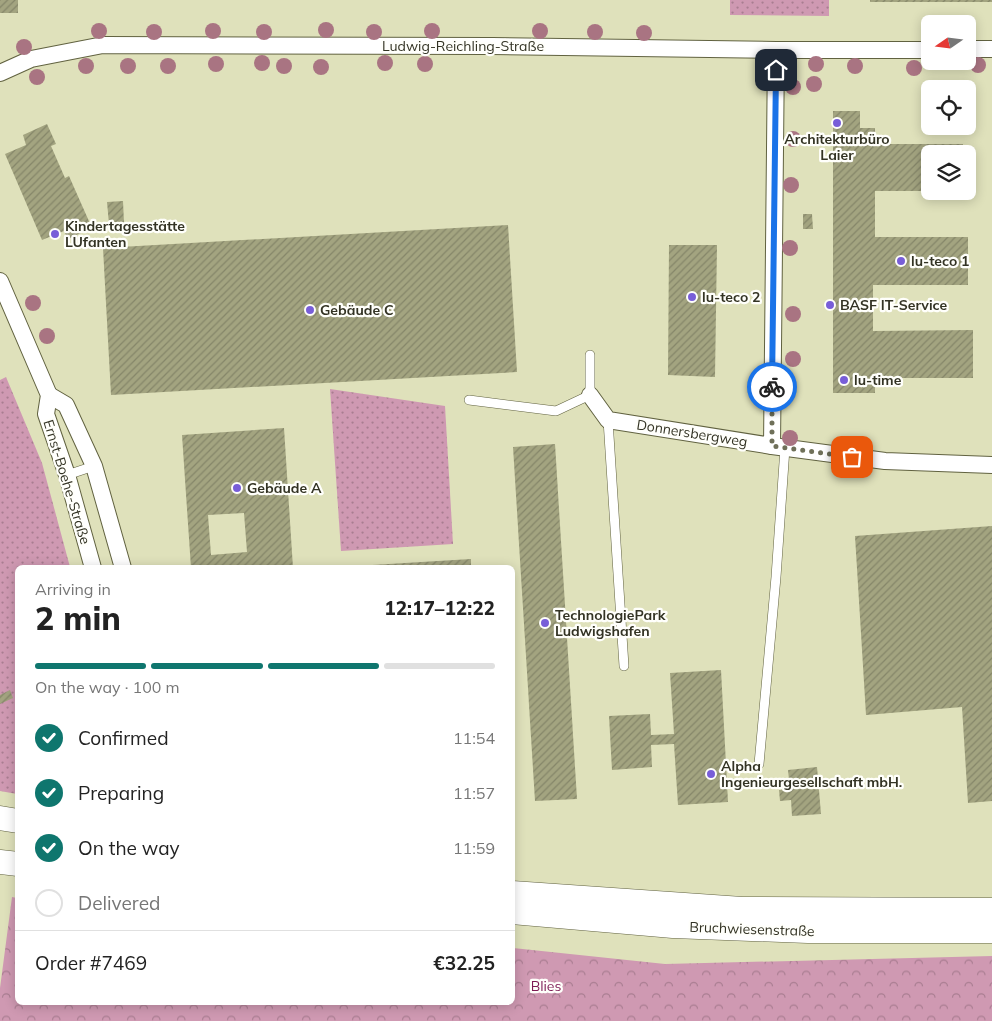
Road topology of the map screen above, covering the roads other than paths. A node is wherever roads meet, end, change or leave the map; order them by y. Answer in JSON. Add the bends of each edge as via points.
{"nodes":[{"id":1,"x":976,"y":49,"type":"edge"},
{"id":2,"x":992,"y":49,"type":"edge"},
{"id":3,"x":776,"y":50,"type":"junction"},
{"id":4,"x":921,"y":50,"type":"edge"},
{"id":5,"x":0,"y":73,"type":"edge"},
{"id":6,"x":0,"y":281,"type":"edge"},
{"id":7,"x":590,"y":355,"type":"dead end"},
{"id":8,"x":49,"y":395,"type":"junction"},
{"id":9,"x":590,"y":395,"type":"junction"},
{"id":10,"x":469,"y":400,"type":"dead end"},
{"id":11,"x":608,"y":420,"type":"junction"},
{"id":12,"x":778,"y":447,"type":"junction"},
{"id":13,"x":992,"y":465,"type":"edge"},
{"id":14,"x":94,"y":466,"type":"junction"},
{"id":15,"x":67,"y":475,"type":"junction"},
{"id":16,"x":92,"y":565,"type":"edge"},
{"id":17,"x":122,"y":565,"type":"edge"},
{"id":18,"x":624,"y":666,"type":"dead end"},
{"id":19,"x":759,"y":764,"type":"dead end"},
{"id":20,"x":0,"y":818,"type":"edge"},
{"id":21,"x":15,"y":820,"type":"edge"},
{"id":22,"x":0,"y":862,"type":"edge"},
{"id":23,"x":15,"y":864,"type":"edge"},
{"id":24,"x":515,"y":893,"type":"edge"},
{"id":25,"x":992,"y":910,"type":"edge"},
{"id":26,"x":515,"y":912,"type":"edge"},
{"id":27,"x":992,"y":931,"type":"edge"}],
"edges":[{"from":1,"to":2,"type":"street"},
{"from":3,"to":4,"type":"street","name":"Ludwig-Reichling-Straße"},
{"from":3,"to":5,"type":"street","name":"Ludwig-Reichling-Straße","via":[[103,45],[32,59]]},
{"from":3,"to":12,"type":"street"},
{"from":6,"to":8,"type":"street","name":"Ernst-Boehe-Straße"},
{"from":7,"to":9,"type":"lane"},
{"from":8,"to":14,"type":"street","name":"Ernst-Boehe-Straße","via":[[66,405]]},
{"from":8,"to":15,"type":"street","name":"Ernst-Boehe-Straße","via":[[46,414]]},
{"from":9,"to":10,"type":"lane","via":[[556,411]]},
{"from":9,"to":11,"type":"street"},
{"from":11,"to":12,"type":"street","name":"Donnersbergweg"},
{"from":11,"to":18,"type":"lane"},
{"from":12,"to":13,"type":"street","name":"Donnersbergweg","via":[[885,461]]},
{"from":12,"to":19,"type":"lane","via":[[776,577]]},
{"from":14,"to":15,"type":"lane"},
{"from":14,"to":17,"type":"street","name":"Ernst-Boehe-Straße"},
{"from":15,"to":16,"type":"street","name":"Ernst-Boehe-Straße"},
{"from":20,"to":21,"type":"main road"},
{"from":22,"to":23,"type":"main road"},
{"from":24,"to":25,"type":"main road","name":"Bruchwiesenstraße","via":[[742,909]]},
{"from":26,"to":27,"type":"main road","name":"Bruchwiesenstraße","via":[[673,926],[808,932]]}]}
